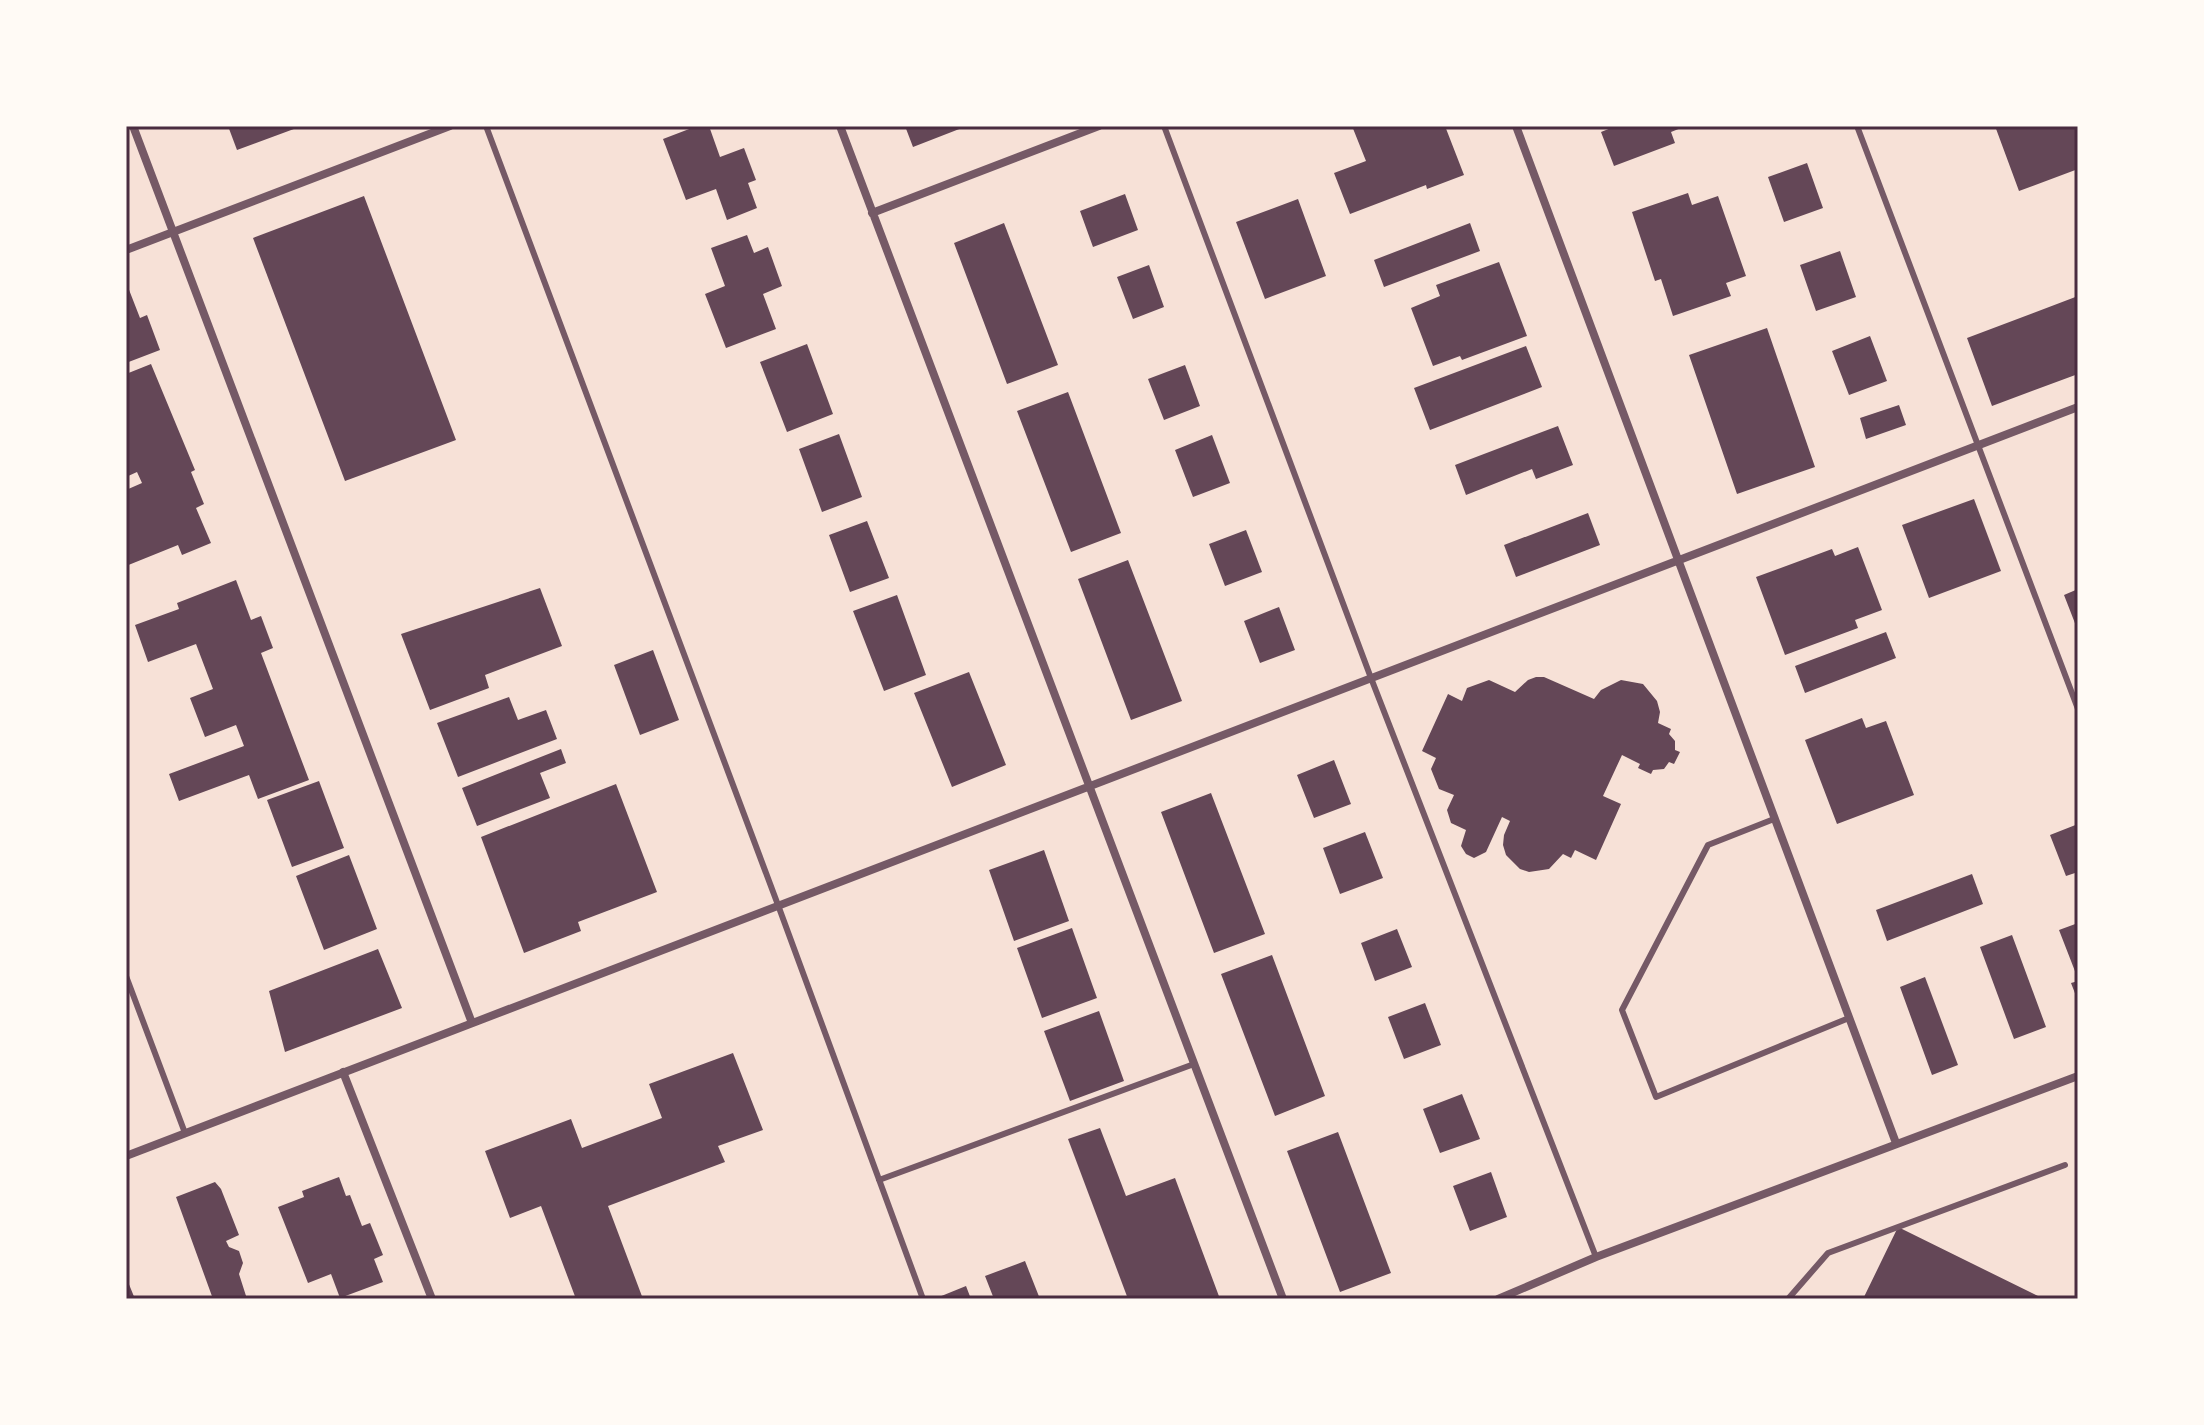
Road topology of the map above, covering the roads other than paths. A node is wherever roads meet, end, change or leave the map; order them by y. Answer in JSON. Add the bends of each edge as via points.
{"nodes":[{"id":1,"x":133,"y":126,"type":"edge"},
{"id":2,"x":450,"y":126,"type":"edge"},
{"id":3,"x":486,"y":126,"type":"edge"},
{"id":4,"x":840,"y":126,"type":"edge"},
{"id":5,"x":1099,"y":126,"type":"edge"},
{"id":6,"x":1164,"y":126,"type":"edge"},
{"id":7,"x":1516,"y":126,"type":"edge"},
{"id":8,"x":1857,"y":126,"type":"edge"},
{"id":9,"x":872,"y":213,"type":"junction"},
{"id":10,"x":173,"y":232,"type":"junction"},
{"id":11,"x":126,"y":250,"type":"edge"},
{"id":12,"x":2078,"y":407,"type":"edge"},
{"id":13,"x":1978,"y":446,"type":"junction"},
{"id":14,"x":1678,"y":561,"type":"junction"},
{"id":15,"x":1371,"y":678,"type":"junction"},
{"id":16,"x":2078,"y":709,"type":"edge"},
{"id":17,"x":1089,"y":786,"type":"junction"},
{"id":18,"x":1774,"y":819,"type":"junction"},
{"id":19,"x":778,"y":905,"type":"junction"},
{"id":20,"x":126,"y":976,"type":"edge"},
{"id":21,"x":1849,"y":1018,"type":"junction"},
{"id":22,"x":472,"y":1023,"type":"junction"},
{"id":23,"x":1194,"y":1064,"type":"junction"},
{"id":24,"x":343,"y":1072,"type":"junction"},
{"id":25,"x":2078,"y":1076,"type":"edge"},
{"id":26,"x":185,"y":1133,"type":"junction"},
{"id":27,"x":1896,"y":1143,"type":"junction"},
{"id":28,"x":126,"y":1156,"type":"edge"},
{"id":29,"x":2065,"y":1165,"type":"dead end"},
{"id":30,"x":879,"y":1180,"type":"junction"},
{"id":31,"x":1596,"y":1257,"type":"junction"},
{"id":32,"x":432,"y":1299,"type":"edge"},
{"id":33,"x":923,"y":1299,"type":"edge"},
{"id":34,"x":1283,"y":1299,"type":"edge"},
{"id":35,"x":1498,"y":1299,"type":"edge"},
{"id":36,"x":1788,"y":1299,"type":"edge"}],
"edges":[{"from":1,"to":10,"type":"street"},
{"from":2,"to":10,"type":"street"},
{"from":3,"to":19,"type":"lane"},
{"from":4,"to":9,"type":"street"},
{"from":5,"to":9,"type":"street"},
{"from":6,"to":15,"type":"lane"},
{"from":7,"to":14,"type":"street"},
{"from":8,"to":13,"type":"lane"},
{"from":9,"to":17,"type":"street"},
{"from":10,"to":11,"type":"street"},
{"from":10,"to":22,"type":"street"},
{"from":12,"to":13,"type":"street"},
{"from":13,"to":14,"type":"street"},
{"from":13,"to":16,"type":"lane"},
{"from":14,"to":15,"type":"street"},
{"from":14,"to":18,"type":"street"},
{"from":15,"to":17,"type":"street"},
{"from":15,"to":31,"type":"lane"},
{"from":17,"to":19,"type":"street"},
{"from":17,"to":23,"type":"street"},
{"from":18,"to":21,"type":"street"},
{"from":18,"to":21,"type":"lane","via":[[1708,845],[1622,1010],[1656,1097]]},
{"from":19,"to":22,"type":"street"},
{"from":19,"to":30,"type":"lane"},
{"from":20,"to":26,"type":"lane"},
{"from":21,"to":27,"type":"street"},
{"from":22,"to":24,"type":"street"},
{"from":23,"to":30,"type":"lane"},
{"from":23,"to":34,"type":"street"},
{"from":24,"to":26,"type":"street"},
{"from":24,"to":32,"type":"street"},
{"from":25,"to":27,"type":"street"},
{"from":26,"to":28,"type":"street"},
{"from":27,"to":31,"type":"street"},
{"from":29,"to":36,"type":"lane","via":[[1828,1253]]},
{"from":30,"to":33,"type":"lane"},
{"from":31,"to":35,"type":"street"}]}
